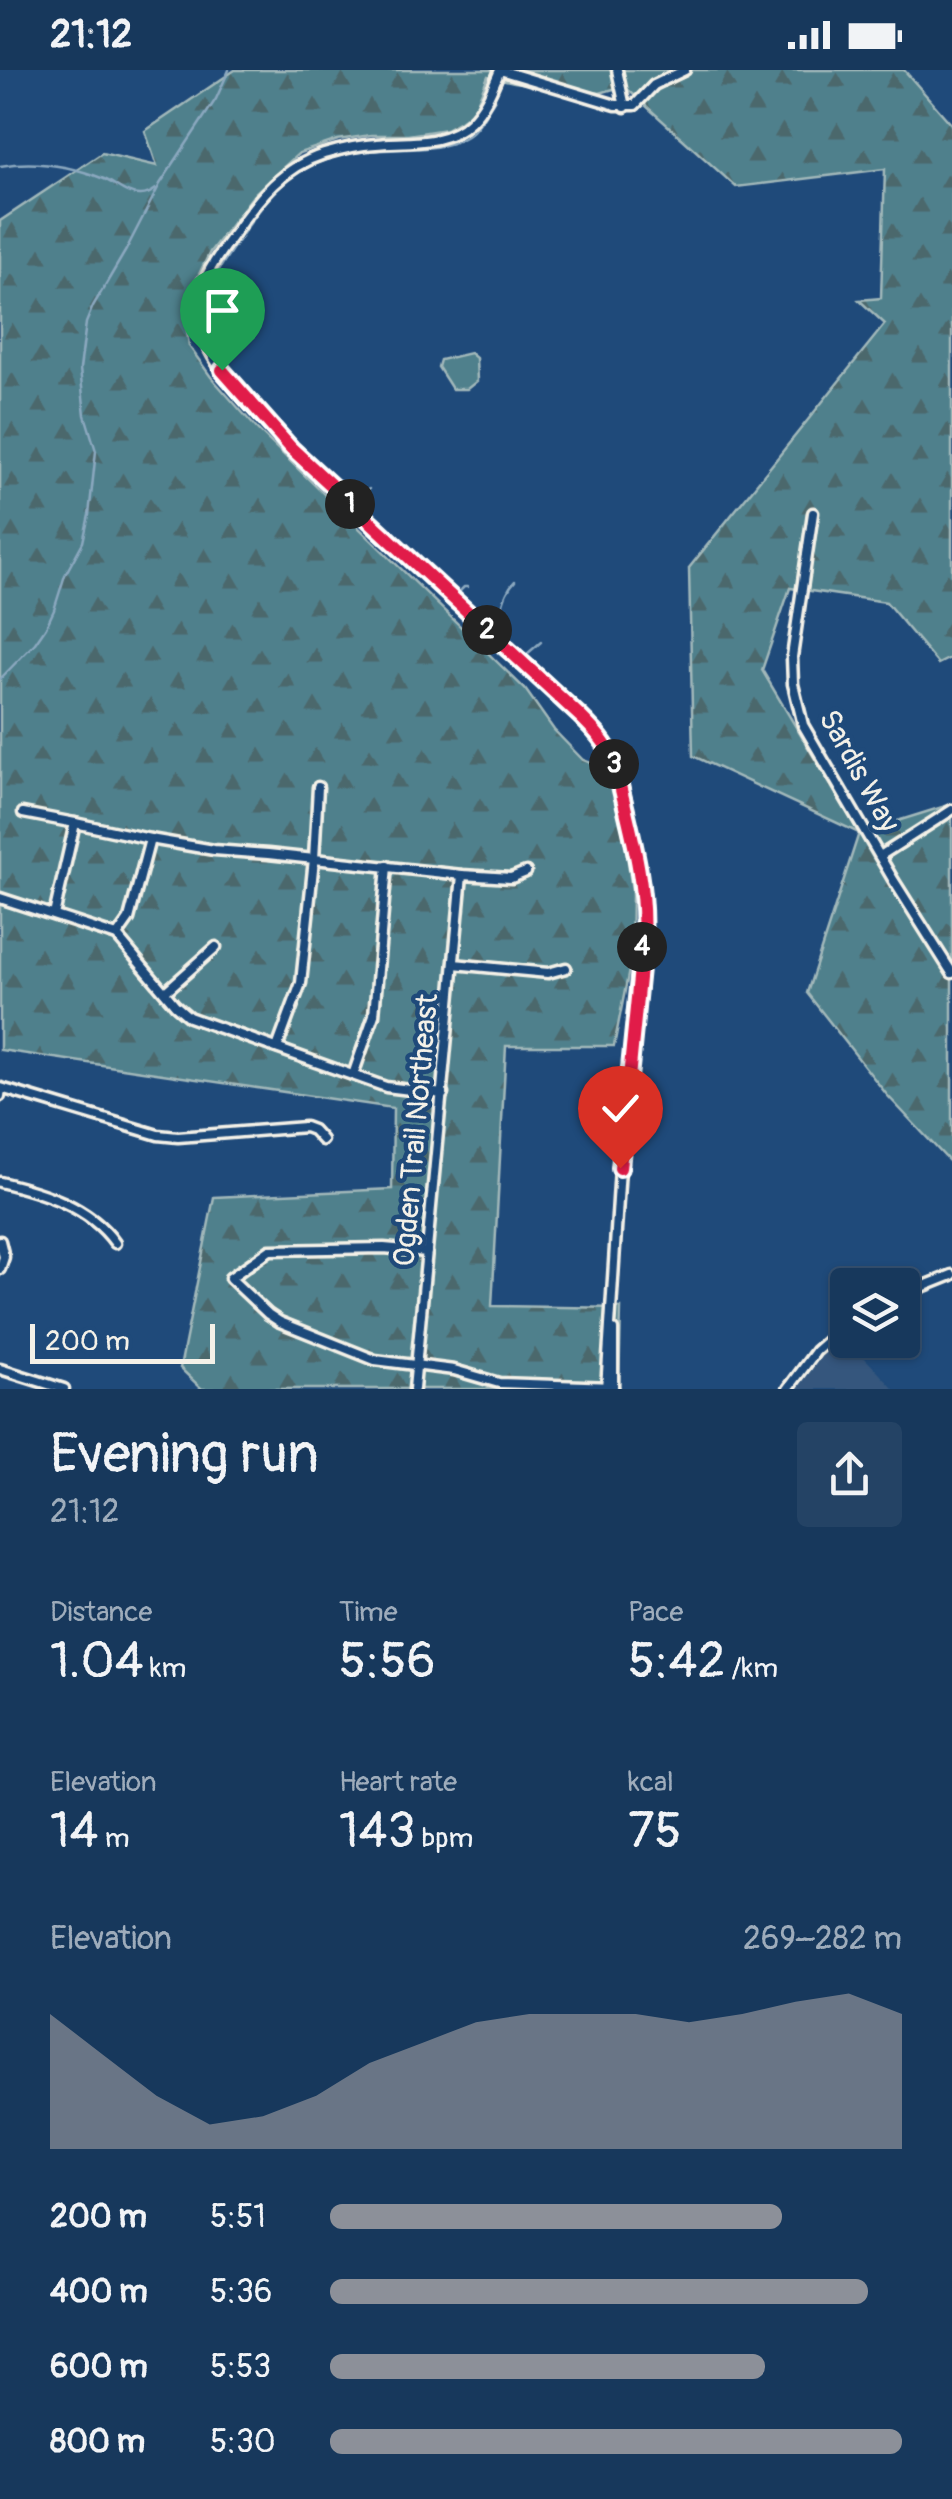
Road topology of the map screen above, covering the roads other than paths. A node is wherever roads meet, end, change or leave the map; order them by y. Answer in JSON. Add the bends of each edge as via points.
{"nodes":[{"id":1,"x":500,"y":70,"type":"edge"},
{"id":2,"x":617,"y":70,"type":"edge"},
{"id":3,"x":685,"y":70,"type":"edge"},
{"id":4,"x":624,"y":107,"type":"junction"},
{"id":5,"x":814,"y":513,"type":"dead end"},
{"id":6,"x":318,"y":787,"type":"dead end"},
{"id":7,"x":952,"y":810,"type":"edge"},
{"id":8,"x":23,"y":813,"type":"dead end"},
{"id":9,"x":75,"y":823,"type":"junction"},
{"id":10,"x":150,"y":839,"type":"junction"},
{"id":11,"x":880,"y":856,"type":"junction"},
{"id":12,"x":314,"y":859,"type":"junction"},
{"id":13,"x":387,"y":866,"type":"junction"},
{"id":14,"x":526,"y":872,"type":"dead end"},
{"id":15,"x":462,"y":875,"type":"junction"},
{"id":16,"x":0,"y":898,"type":"edge"},
{"id":17,"x":54,"y":915,"type":"junction"},
{"id":18,"x":117,"y":936,"type":"junction"},
{"id":19,"x":216,"y":948,"type":"dead end"},
{"id":20,"x":454,"y":964,"type":"junction"},
{"id":21,"x":566,"y":968,"type":"dead end"},
{"id":22,"x":952,"y":973,"type":"edge"},
{"id":23,"x":164,"y":992,"type":"junction"},
{"id":24,"x":277,"y":1048,"type":"junction"},
{"id":25,"x":353,"y":1075,"type":"junction"},
{"id":26,"x":442,"y":1094,"type":"junction"},
{"id":27,"x":0,"y":1096,"type":"edge"},
{"id":28,"x":322,"y":1140,"type":"dead end"},
{"id":29,"x":0,"y":1182,"type":"edge"},
{"id":30,"x":0,"y":1241,"type":"edge"},
{"id":31,"x":115,"y":1242,"type":"dead end"},
{"id":32,"x":428,"y":1252,"type":"junction"},
{"id":33,"x":0,"y":1269,"type":"edge"},
{"id":34,"x":952,"y":1275,"type":"edge"},
{"id":35,"x":920,"y":1287,"type":"edge"},
{"id":36,"x":830,"y":1339,"type":"edge"},
{"id":37,"x":417,"y":1367,"type":"junction"},
{"id":38,"x":0,"y":1369,"type":"edge"},
{"id":39,"x":542,"y":1387,"type":"edge"},
{"id":40,"x":609,"y":1388,"type":"edge"},
{"id":41,"x":64,"y":1389,"type":"edge"},
{"id":42,"x":414,"y":1389,"type":"edge"},
{"id":43,"x":788,"y":1389,"type":"edge"}],
"edges":[{"from":1,"to":4,"type":"street"},
{"from":1,"to":40,"type":"street","via":[[476,115],[452,134],[340,150],[286,172],[212,265],[198,314],[214,358],[269,425],[580,716],[612,757],[644,925],[626,1094]]},
{"from":2,"to":4,"type":"street"},
{"from":3,"to":4,"type":"street"},
{"from":5,"to":11,"type":"street","name":"Sardis Way","via":[[793,684],[803,725]]},
{"from":6,"to":12,"type":"street"},
{"from":7,"to":11,"type":"street"},
{"from":8,"to":9,"type":"street"},
{"from":9,"to":10,"type":"street"},
{"from":9,"to":17,"type":"street"},
{"from":10,"to":12,"type":"street"},
{"from":10,"to":18,"type":"street","via":[[129,919]]},
{"from":11,"to":22,"type":"street","name":"Sardis Way"},
{"from":12,"to":13,"type":"street"},
{"from":12,"to":24,"type":"street","via":[[301,983]]},
{"from":13,"to":15,"type":"street"},
{"from":13,"to":25,"type":"street","via":[[374,1015]]},
{"from":14,"to":15,"type":"street","via":[[511,878]]},
{"from":15,"to":20,"type":"street","name":"Ogden Trail Northeast"},
{"from":16,"to":17,"type":"street"},
{"from":17,"to":18,"type":"street"},
{"from":18,"to":23,"type":"street"},
{"from":19,"to":23,"type":"street"},
{"from":20,"to":21,"type":"street","via":[[548,973]]},
{"from":20,"to":26,"type":"street","name":"Ogden Trail Northeast"},
{"from":23,"to":24,"type":"street","via":[[189,1017]]},
{"from":24,"to":25,"type":"street"},
{"from":25,"to":26,"type":"street","via":[[386,1088]]},
{"from":26,"to":32,"type":"street","name":"Ogden Trail Northeast"},
{"from":27,"to":28,"type":"street","via":[[2,1088],[158,1135],[305,1128]]},
{"from":29,"to":31,"type":"street","via":[[46,1193]]},
{"from":30,"to":33,"type":"street"},
{"from":32,"to":37,"type":"street","name":"Ogden Trail Northeast"},
{"from":32,"to":37,"type":"street","via":[[270,1250],[230,1278],[280,1322],[374,1360]]},
{"from":34,"to":35,"type":"street"},
{"from":36,"to":43,"type":"street"},
{"from":37,"to":39,"type":"street"},
{"from":37,"to":42,"type":"street","name":"Ogden Trail Northeast"},
{"from":38,"to":41,"type":"street"},
{"from":39,"to":40,"type":"street"}]}
